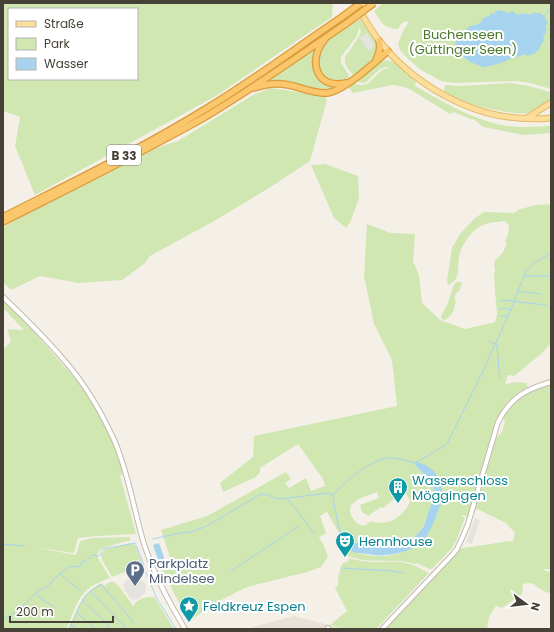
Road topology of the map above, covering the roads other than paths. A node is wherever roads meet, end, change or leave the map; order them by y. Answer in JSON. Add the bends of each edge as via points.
{"nodes":[{"id":1,"x":356,"y":3,"type":"edge"},
{"id":2,"x":361,"y":3,"type":"edge"},
{"id":3,"x":374,"y":3,"type":"edge"},
{"id":4,"x":329,"y":35,"type":"junction"},
{"id":5,"x":379,"y":40,"type":"junction"},
{"id":6,"x":388,"y":52,"type":"junction"},
{"id":7,"x":373,"y":63,"type":"junction"},
{"id":8,"x":348,"y":83,"type":"junction"},
{"id":9,"x":246,"y":91,"type":"junction"},
{"id":10,"x":551,"y":103,"type":"edge"},
{"id":11,"x":551,"y":118,"type":"edge"},
{"id":12,"x":524,"y":119,"type":"junction"},
{"id":13,"x":3,"y":217,"type":"edge"},
{"id":14,"x":3,"y":222,"type":"edge"},
{"id":15,"x":3,"y":297,"type":"edge"},
{"id":16,"x":551,"y":382,"type":"edge"},
{"id":17,"x":185,"y":629,"type":"edge"},
{"id":18,"x":382,"y":629,"type":"edge"}],
"edges":[{"from":1,"to":5,"type":"main road"},
{"from":2,"to":13,"type":"highway","number":"B 33","bridge":true,"via":[[204,111]]},
{"from":3,"to":4,"type":"highway","number":"B 33","bridge":true},
{"from":4,"to":8,"type":"highway","via":[[316,56],[317,72],[330,83]]},
{"from":4,"to":9,"type":"highway","number":"B 33"},
{"from":5,"to":6,"type":"main road"},
{"from":5,"to":7,"type":"highway","via":[[379,53]]},
{"from":6,"to":7,"type":"highway"},
{"from":6,"to":12,"type":"main road","via":[[421,81],[448,98],[490,114]]},
{"from":7,"to":8,"type":"highway"},
{"from":8,"to":9,"type":"highway","via":[[327,93],[283,84],[260,86]]},
{"from":9,"to":14,"type":"highway","number":"B 33","via":[[137,154]]},
{"from":10,"to":12,"type":"main road"},
{"from":11,"to":12,"type":"main road"},
{"from":15,"to":17,"type":"street","via":[[64,360],[103,417],[125,470],[151,565]]},
{"from":16,"to":18,"type":"street","via":[[522,394],[503,412],[468,524],[457,549]]}]}
